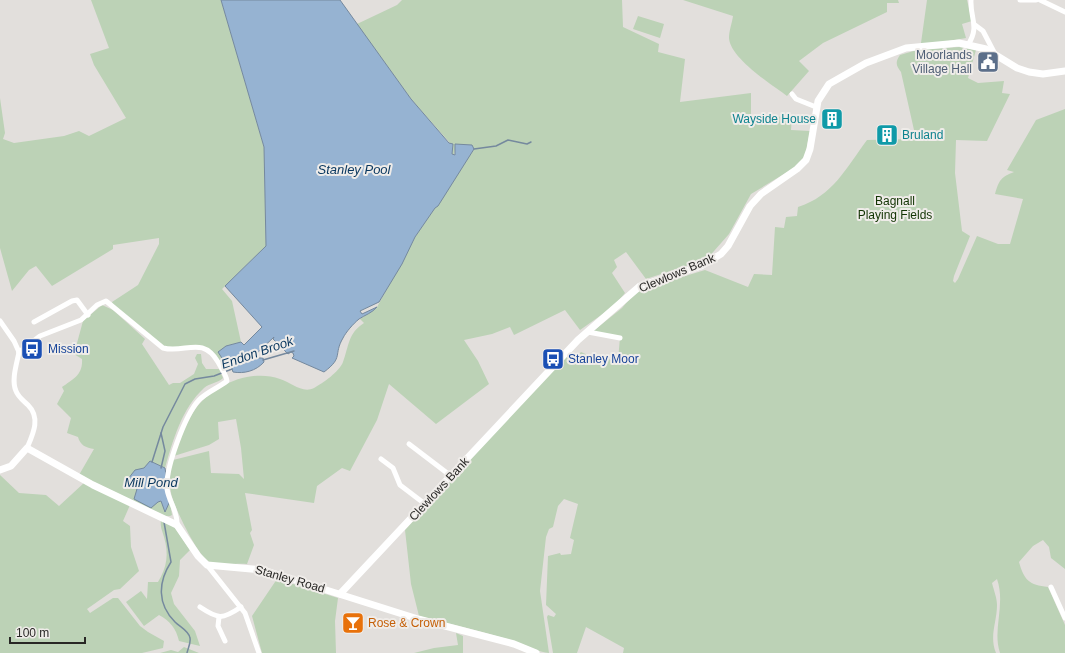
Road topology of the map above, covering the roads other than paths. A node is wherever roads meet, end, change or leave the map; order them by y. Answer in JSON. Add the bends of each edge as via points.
{"nodes":[{"id":1,"x":970,"y":0,"type":"edge"},
{"id":2,"x":1020,"y":0,"type":"edge"},
{"id":3,"x":1036,"y":0,"type":"edge"},
{"id":4,"x":1040,"y":0,"type":"edge"},
{"id":5,"x":1065,"y":12,"type":"edge"},
{"id":6,"x":975,"y":25,"type":"junction"},
{"id":7,"x":968,"y":45,"type":"junction"},
{"id":8,"x":996,"y":54,"type":"junction"},
{"id":9,"x":1065,"y":72,"type":"edge"},
{"id":10,"x":792,"y":94,"type":"dead end"},
{"id":11,"x":816,"y":107,"type":"junction"},
{"id":12,"x":88,"y":315,"type":"junction"},
{"id":13,"x":0,"y":321,"type":"edge"},
{"id":14,"x":34,"y":322,"type":"dead end"},
{"id":15,"x":588,"y":332,"type":"junction"},
{"id":16,"x":620,"y":338,"type":"dead end"},
{"id":17,"x":19,"y":352,"type":"junction"},
{"id":18,"x":409,"y":444,"type":"dead end"},
{"id":19,"x":27,"y":448,"type":"junction"},
{"id":20,"x":381,"y":459,"type":"dead end"},
{"id":21,"x":0,"y":470,"type":"edge"},
{"id":22,"x":451,"y":476,"type":"junction"},
{"id":23,"x":425,"y":504,"type":"junction"},
{"id":24,"x":177,"y":525,"type":"junction"},
{"id":25,"x":207,"y":565,"type":"junction"},
{"id":26,"x":1051,"y":587,"type":"dead end"},
{"id":27,"x":340,"y":594,"type":"junction"},
{"id":28,"x":200,"y":607,"type":"dead end"},
{"id":29,"x":241,"y":607,"type":"junction"},
{"id":30,"x":219,"y":617,"type":"junction"},
{"id":31,"x":1065,"y":618,"type":"edge"},
{"id":32,"x":224,"y":641,"type":"dead end"},
{"id":33,"x":259,"y":653,"type":"edge"},
{"id":34,"x":536,"y":653,"type":"edge"}],
"edges":[{"from":1,"to":6,"type":"street"},
{"from":2,"to":3,"type":"street"},
{"from":4,"to":5,"type":"street"},
{"from":6,"to":7,"type":"street","via":[[975,32]]},
{"from":6,"to":8,"type":"street","via":[[983,31]]},
{"from":7,"to":8,"type":"street","name":"Clewlows Bank"},
{"from":7,"to":11,"type":"street","name":"Clewlows Bank","via":[[959,43],[906,48],[866,63],[829,84]]},
{"from":8,"to":9,"type":"street","name":"Clewlows Bank","via":[[1017,68],[1029,72]]},
{"from":10,"to":11,"type":"street","via":[[796,99]]},
{"from":11,"to":15,"type":"street","name":"Clewlows Bank","via":[[806,160],[797,170],[761,194],[750,206],[721,254],[701,266],[640,286]]},
{"from":12,"to":14,"type":"street","via":[[77,300]]},
{"from":12,"to":17,"type":"street","via":[[40,336]]},
{"from":12,"to":24,"type":"street","via":[[97,305],[106,301],[162,348],[169,350],[201,347],[213,354],[226,375],[227,381],[198,401],[172,455],[167,490],[178,518]]},
{"from":13,"to":17,"type":"street"},
{"from":15,"to":16,"type":"street"},
{"from":15,"to":22,"type":"street","name":"Clewlows Bank","via":[[558,360]]},
{"from":17,"to":19,"type":"street","via":[[14,386],[19,396],[30,406],[36,421]]},
{"from":18,"to":22,"type":"street"},
{"from":19,"to":21,"type":"street","via":[[11,466]]},
{"from":19,"to":24,"type":"street","via":[[93,485]]},
{"from":20,"to":23,"type":"street","via":[[393,468],[400,485]]},
{"from":22,"to":23,"type":"street","name":"Clewlows Bank"},
{"from":23,"to":27,"type":"street","name":"Clewlows Bank"},
{"from":24,"to":25,"type":"street"},
{"from":25,"to":27,"type":"street","name":"Stanley Road","via":[[264,570]]},
{"from":25,"to":29,"type":"street"},
{"from":26,"to":31,"type":"street"},
{"from":27,"to":34,"type":"street","name":"Stanley Road","via":[[418,619],[514,644]]},
{"from":28,"to":30,"type":"street","via":[[212,616]]},
{"from":29,"to":30,"type":"street"},
{"from":29,"to":33,"type":"street"},
{"from":30,"to":32,"type":"street","via":[[218,626]]}]}
